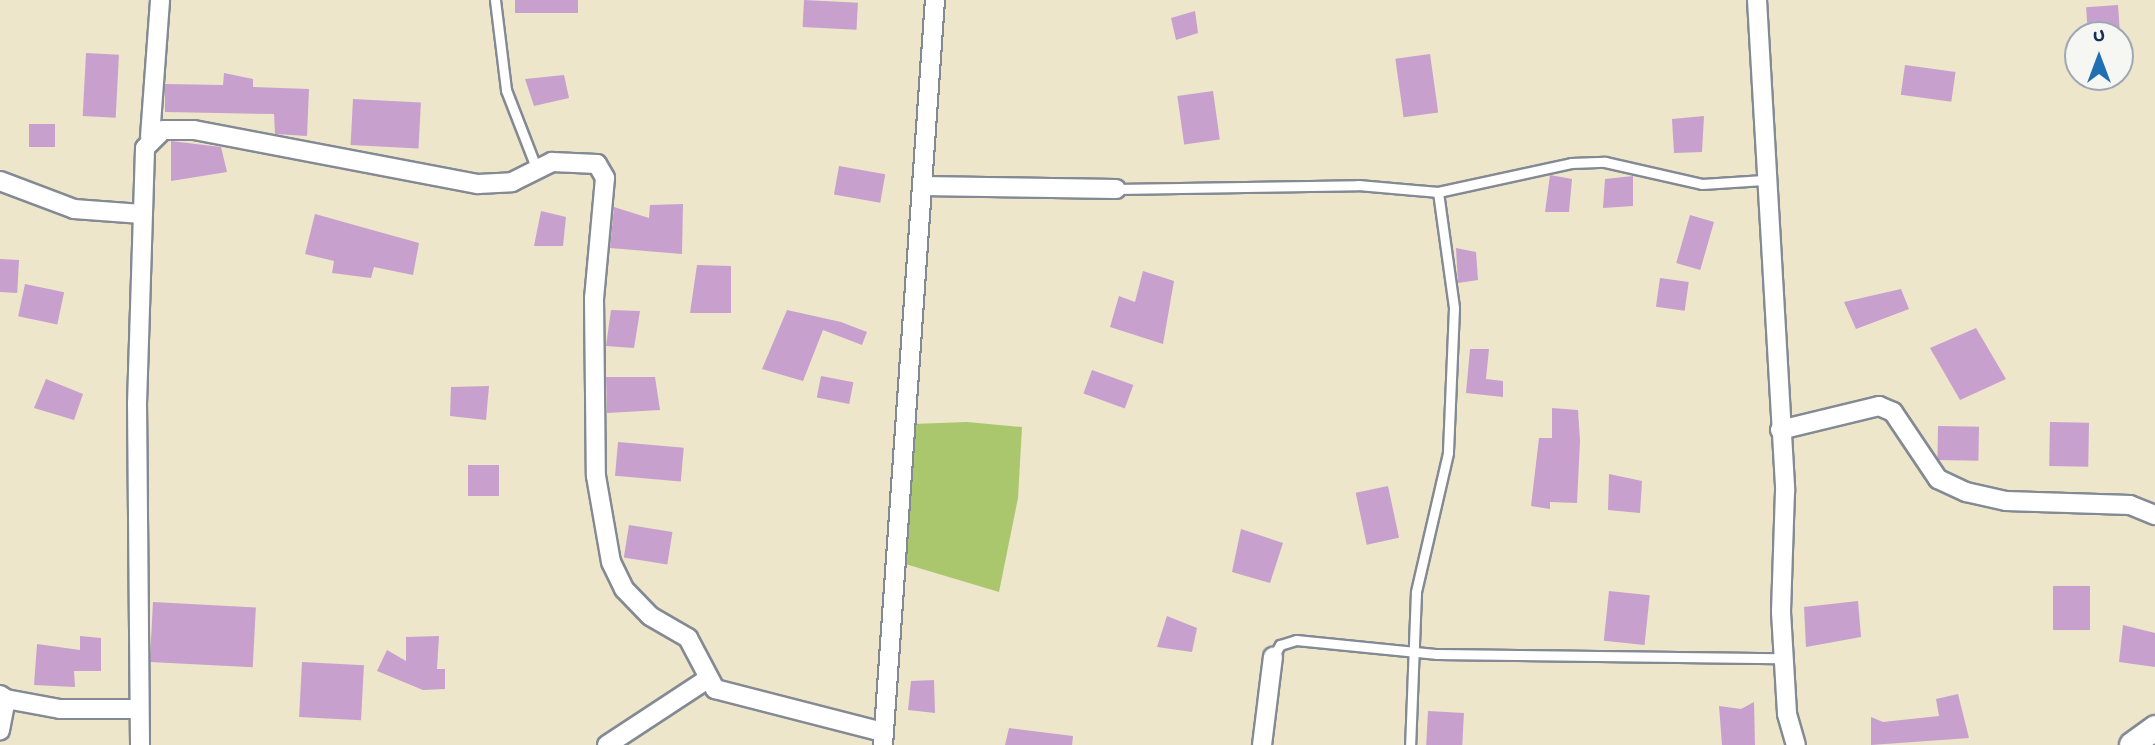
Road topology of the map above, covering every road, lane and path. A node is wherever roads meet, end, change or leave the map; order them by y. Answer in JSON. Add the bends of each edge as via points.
{"nodes":[{"id":1,"x":160,"y":0,"type":"edge"},
{"id":2,"x":495,"y":0,"type":"edge"},
{"id":3,"x":935,"y":0,"type":"edge"},
{"id":4,"x":1757,"y":0,"type":"edge"},
{"id":5,"x":150,"y":137,"type":"junction"},
{"id":6,"x":538,"y":172,"type":"junction"},
{"id":7,"x":1764,"y":180,"type":"junction"},
{"id":8,"x":0,"y":181,"type":"edge"},
{"id":9,"x":922,"y":186,"type":"junction"},
{"id":10,"x":1116,"y":189,"type":"joint"},
{"id":11,"x":1438,"y":192,"type":"junction"},
{"id":12,"x":142,"y":214,"type":"junction"},
{"id":13,"x":1780,"y":430,"type":"junction"},
{"id":14,"x":2155,"y":515,"type":"edge"},
{"id":15,"x":1416,"y":651,"type":"junction"},
{"id":16,"x":1273,"y":657,"type":"joint"},
{"id":17,"x":1783,"y":658,"type":"junction"},
{"id":18,"x":706,"y":680,"type":"junction"},
{"id":19,"x":3,"y":697,"type":"edge"},
{"id":20,"x":139,"y":709,"type":"junction"},
{"id":21,"x":2155,"y":728,"type":"edge"},
{"id":22,"x":0,"y":730,"type":"edge"},
{"id":23,"x":883,"y":739,"type":"edge"},
{"id":24,"x":140,"y":745,"type":"edge"},
{"id":25,"x":607,"y":745,"type":"edge"},
{"id":26,"x":1262,"y":745,"type":"edge"},
{"id":27,"x":1410,"y":745,"type":"edge"},
{"id":28,"x":1796,"y":745,"type":"edge"},
{"id":29,"x":2132,"y":745,"type":"edge"}],
"edges":[{"from":1,"to":5,"type":"street"},
{"from":2,"to":6,"type":"lane","via":[[506,90]]},
{"from":3,"to":9,"type":"street"},
{"from":4,"to":7,"type":"street"},
{"from":5,"to":6,"type":"street","via":[[194,130],[478,184]]},
{"from":5,"to":12,"type":"street"},
{"from":6,"to":18,"type":"street","via":[[552,162],[575,160],[597,164],[605,178],[591,401],[596,476],[611,562],[632,600],[688,638]]},
{"from":7,"to":11,"type":"lane","via":[[1702,184],[1605,162],[1571,163]]},
{"from":7,"to":13,"type":"street"},
{"from":8,"to":12,"type":"street","via":[[74,209]]},
{"from":9,"to":10,"type":"street"},
{"from":9,"to":23,"type":"street"},
{"from":10,"to":11,"type":"lane","via":[[1358,185]]},
{"from":11,"to":15,"type":"lane","via":[[1454,309],[1448,453],[1416,592]]},
{"from":12,"to":20,"type":"street"},
{"from":13,"to":14,"type":"street","via":[[1879,405],[1893,412],[1938,479],[1966,492],[2006,501],[2130,505]]},
{"from":13,"to":17,"type":"street","via":[[1786,491]]},
{"from":15,"to":16,"type":"lane","via":[[1296,640],[1280,645]]},
{"from":15,"to":17,"type":"lane","via":[[1669,661]]},
{"from":15,"to":27,"type":"lane"},
{"from":16,"to":26,"type":"street"},
{"from":17,"to":28,"type":"street"},
{"from":18,"to":23,"type":"street","via":[[715,689]]},
{"from":18,"to":25,"type":"street"},
{"from":19,"to":20,"type":"street","via":[[60,709]]},
{"from":19,"to":22,"type":"street"},
{"from":20,"to":24,"type":"street"},
{"from":21,"to":29,"type":"street"}]}
